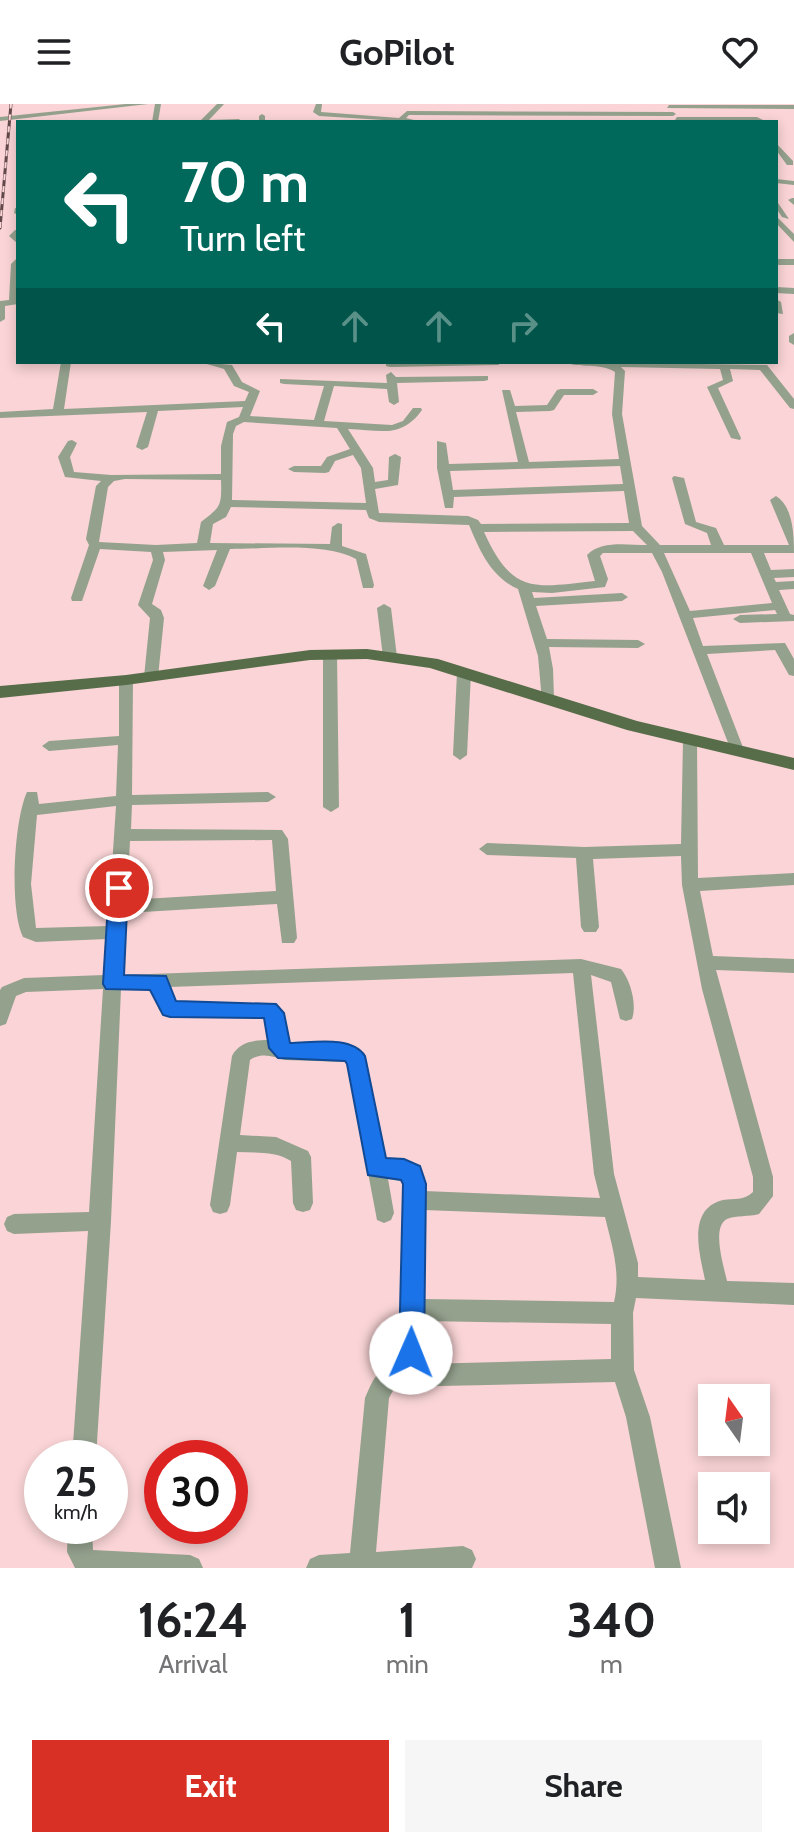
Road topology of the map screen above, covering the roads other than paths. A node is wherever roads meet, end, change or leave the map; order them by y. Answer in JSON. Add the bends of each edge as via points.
{"nodes":[{"id":1,"x":145,"y":104,"type":"edge"},
{"id":2,"x":221,"y":104,"type":"edge"},
{"id":3,"x":319,"y":104,"type":"edge"},
{"id":4,"x":414,"y":104,"type":"edge"},
{"id":5,"x":533,"y":104,"type":"edge"},
{"id":6,"x":128,"y":105,"type":"edge"},
{"id":7,"x":717,"y":105,"type":"edge"},
{"id":8,"x":87,"y":106,"type":"edge"},
{"id":9,"x":794,"y":107,"type":"edge"},
{"id":10,"x":564,"y":110,"type":"edge"},
{"id":11,"x":607,"y":112,"type":"edge"},
{"id":12,"x":316,"y":113,"type":"junction"},
{"id":13,"x":673,"y":113,"type":"edge"},
{"id":14,"x":45,"y":114,"type":"junction"},
{"id":15,"x":407,"y":118,"type":"edge"},
{"id":16,"x":0,"y":119,"type":"edge"},
{"id":17,"x":40,"y":120,"type":"edge"},
{"id":18,"x":205,"y":120,"type":"edge"},
{"id":19,"x":307,"y":120,"type":"edge"},
{"id":20,"x":373,"y":120,"type":"edge"},
{"id":21,"x":539,"y":120,"type":"edge"},
{"id":22,"x":759,"y":120,"type":"edge"},
{"id":23,"x":778,"y":134,"type":"edge"},
{"id":24,"x":778,"y":145,"type":"edge"},
{"id":25,"x":778,"y":148,"type":"edge"},
{"id":26,"x":790,"y":163,"type":"dead end"},
{"id":27,"x":783,"y":217,"type":"edge"},
{"id":28,"x":786,"y":236,"type":"edge"},
{"id":29,"x":16,"y":268,"type":"edge"},
{"id":30,"x":16,"y":301,"type":"edge"},
{"id":31,"x":0,"y":319,"type":"edge"},
{"id":32,"x":794,"y":336,"type":"edge"},
{"id":33,"x":794,"y":342,"type":"edge"},
{"id":34,"x":66,"y":364,"type":"edge"},
{"id":35,"x":214,"y":364,"type":"edge"},
{"id":36,"x":389,"y":364,"type":"edge"},
{"id":37,"x":614,"y":364,"type":"joint"},
{"id":38,"x":699,"y":364,"type":"edge"},
{"id":39,"x":724,"y":366,"type":"junction"},
{"id":40,"x":484,"y":378,"type":"dead end"},
{"id":41,"x":284,"y":381,"type":"dead end"},
{"id":42,"x":330,"y":383,"type":"junction"},
{"id":43,"x":391,"y":383,"type":"junction"},
{"id":44,"x":506,"y":392,"type":"dead end"},
{"id":45,"x":593,"y":392,"type":"dead end"},
{"id":46,"x":394,"y":402,"type":"dead end"},
{"id":47,"x":248,"y":404,"type":"junction"},
{"id":48,"x":794,"y":406,"type":"edge"},
{"id":49,"x":153,"y":409,"type":"junction"},
{"id":50,"x":513,"y":409,"type":"junction"},
{"id":51,"x":417,"y":410,"type":"dead end"},
{"id":52,"x":58,"y":413,"type":"junction"},
{"id":53,"x":0,"y":415,"type":"edge"},
{"id":54,"x":243,"y":419,"type":"junction"},
{"id":55,"x":318,"y":423,"type":"junction"},
{"id":56,"x":341,"y":426,"type":"junction"},
{"id":57,"x":736,"y":438,"type":"dead end"},
{"id":58,"x":72,"y":443,"type":"dead end"},
{"id":59,"x":441,"y":443,"type":"dead end"},
{"id":60,"x":142,"y":447,"type":"dead end"},
{"id":61,"x":355,"y":451,"type":"junction"},
{"id":62,"x":395,"y":457,"type":"dead end"},
{"id":63,"x":625,"y":462,"type":"junction"},
{"id":64,"x":524,"y":465,"type":"junction"},
{"id":65,"x":443,"y":468,"type":"junction"},
{"id":66,"x":294,"y":469,"type":"dead end"},
{"id":67,"x":225,"y":477,"type":"junction"},
{"id":68,"x":111,"y":478,"type":"junction"},
{"id":69,"x":678,"y":478,"type":"dead end"},
{"id":70,"x":368,"y":486,"type":"junction"},
{"id":71,"x":627,"y":487,"type":"junction"},
{"id":72,"x":447,"y":494,"type":"junction"},
{"id":73,"x":776,"y":500,"type":"dead end"},
{"id":74,"x":226,"y":503,"type":"junction"},
{"id":75,"x":371,"y":507,"type":"junction"},
{"id":76,"x":451,"y":517,"type":"junction"},
{"id":77,"x":338,"y":527,"type":"dead end"},
{"id":78,"x":636,"y":527,"type":"junction"},
{"id":79,"x":476,"y":528,"type":"junction"},
{"id":80,"x":616,"y":528,"type":"junction"},
{"id":81,"x":95,"y":545,"type":"junction"},
{"id":82,"x":203,"y":546,"type":"junction"},
{"id":83,"x":225,"y":546,"type":"junction"},
{"id":84,"x":794,"y":546,"type":"edge"},
{"id":85,"x":655,"y":547,"type":"junction"},
{"id":86,"x":336,"y":548,"type":"junction"},
{"id":87,"x":623,"y":548,"type":"junction"},
{"id":88,"x":156,"y":549,"type":"junction"},
{"id":89,"x":719,"y":549,"type":"junction"},
{"id":90,"x":756,"y":549,"type":"junction"},
{"id":91,"x":794,"y":573,"type":"edge"},
{"id":92,"x":772,"y":580,"type":"junction"},
{"id":93,"x":368,"y":585,"type":"dead end"},
{"id":94,"x":794,"y":585,"type":"edge"},
{"id":95,"x":209,"y":586,"type":"dead end"},
{"id":96,"x":527,"y":596,"type":"junction"},
{"id":97,"x":622,"y":597,"type":"dead end"},
{"id":98,"x":77,"y":598,"type":"dead end"},
{"id":99,"x":384,"y":608,"type":"dead end"},
{"id":100,"x":786,"y":614,"type":"edge"},
{"id":101,"x":684,"y":615,"type":"junction"},
{"id":102,"x":545,"y":643,"type":"junction"},
{"id":103,"x":638,"y":644,"type":"dead end"},
{"id":104,"x":699,"y":650,"type":"junction"},
{"id":105,"x":789,"y":651,"type":"edge"},
{"id":106,"x":330,"y":654,"type":"junction"},
{"id":107,"x":390,"y":657,"type":"junction"},
{"id":108,"x":794,"y":672,"type":"edge"},
{"id":109,"x":464,"y":673,"type":"junction"},
{"id":110,"x":151,"y":677,"type":"junction"},
{"id":111,"x":126,"y":680,"type":"junction"},
{"id":112,"x":0,"y":692,"type":"edge"},
{"id":113,"x":547,"y":698,"type":"junction"},
{"id":114,"x":127,"y":740,"type":"junction"},
{"id":115,"x":690,"y":740,"type":"junction"},
{"id":116,"x":49,"y":746,"type":"dead end"},
{"id":117,"x":737,"y":750,"type":"junction"},
{"id":118,"x":460,"y":755,"type":"dead end"},
{"id":119,"x":794,"y":764,"type":"edge"},
{"id":120,"x":268,"y":797,"type":"dead end"},
{"id":121,"x":125,"y":800,"type":"junction"},
{"id":122,"x":331,"y":807,"type":"dead end"},
{"id":123,"x":123,"y":835,"type":"junction"},
{"id":124,"x":487,"y":849,"type":"dead end"},
{"id":125,"x":687,"y":850,"type":"junction"},
{"id":126,"x":584,"y":853,"type":"junction"},
{"id":127,"x":794,"y":879,"type":"edge"},
{"id":128,"x":690,"y":885,"type":"junction"},
{"id":129,"x":285,"y":897,"type":"junction"},
{"id":130,"x":118,"y":907,"type":"junction"},
{"id":131,"x":590,"y":927,"type":"dead end"},
{"id":132,"x":116,"y":932,"type":"junction"},
{"id":133,"x":288,"y":938,"type":"dead end"},
{"id":134,"x":706,"y":963,"type":"junction"},
{"id":135,"x":581,"y":966,"type":"junction"},
{"id":136,"x":794,"y":966,"type":"edge"},
{"id":137,"x":159,"y":981,"type":"junction"},
{"id":138,"x":114,"y":984,"type":"junction"},
{"id":139,"x":626,"y":1014,"type":"dead end"},
{"id":140,"x":0,"y":1019,"type":"edge"},
{"id":141,"x":279,"y":1048,"type":"junction"},
{"id":142,"x":229,"y":1143,"type":"junction"},
{"id":143,"x":376,"y":1167,"type":"junction"},
{"id":144,"x":414,"y":1200,"type":"junction"},
{"id":145,"x":303,"y":1203,"type":"dead end"},
{"id":146,"x":220,"y":1205,"type":"dead end"},
{"id":147,"x":613,"y":1208,"type":"junction"},
{"id":148,"x":384,"y":1213,"type":"dead end"},
{"id":149,"x":101,"y":1221,"type":"junction"},
{"id":150,"x":14,"y":1224,"type":"dead end"},
{"id":151,"x":628,"y":1287,"type":"junction"},
{"id":152,"x":717,"y":1288,"type":"junction"},
{"id":153,"x":794,"y":1294,"type":"edge"},
{"id":154,"x":412,"y":1310,"type":"junction"},
{"id":155,"x":622,"y":1313,"type":"junction"},
{"id":156,"x":623,"y":1370,"type":"junction"},
{"id":157,"x":411,"y":1375,"type":"junction"},
{"id":158,"x":85,"y":1440,"type":"edge"},
{"id":159,"x":80,"y":1544,"type":"edge"},
{"id":160,"x":463,"y":1559,"type":"dead end"},
{"id":161,"x":362,"y":1565,"type":"junction"},
{"id":162,"x":190,"y":1568,"type":"edge"},
{"id":163,"x":319,"y":1568,"type":"edge"},
{"id":164,"x":668,"y":1568,"type":"edge"}],
"edges":[{"from":1,"to":6,"type":"street"},
{"from":2,"to":18,"type":"street"},
{"from":3,"to":12,"type":"street"},
{"from":4,"to":15,"type":"street"},
{"from":5,"to":10,"type":"street"},
{"from":6,"to":8,"type":"street"},
{"from":7,"to":9,"type":"street"},
{"from":7,"to":13,"type":"street"},
{"from":8,"to":14,"type":"street"},
{"from":10,"to":11,"type":"street"},
{"from":10,"to":15,"type":"street"},
{"from":10,"to":21,"type":"street"},
{"from":11,"to":13,"type":"street"},
{"from":12,"to":19,"type":"street"},
{"from":12,"to":20,"type":"street"},
{"from":13,"to":22,"type":"street"},
{"from":14,"to":16,"type":"street"},
{"from":14,"to":17,"type":"street"},
{"from":15,"to":20,"type":"street"},
{"from":23,"to":24,"type":"street","via":[[787,145]]},
{"from":25,"to":26,"type":"street"},
{"from":27,"to":28,"type":"street"},
{"from":29,"to":30,"type":"street"},
{"from":30,"to":31,"type":"street","via":[[1,304]]},
{"from":32,"to":33,"type":"street"},
{"from":34,"to":52,"type":"street"},
{"from":35,"to":47,"type":"street","via":[[228,367],[238,384],[255,391]]},
{"from":36,"to":43,"type":"street"},
{"from":37,"to":38,"type":"street"},
{"from":37,"to":63,"type":"street","via":[[621,376],[616,405]]},
{"from":38,"to":39,"type":"street"},
{"from":39,"to":48,"type":"street","via":[[767,368]]},
{"from":39,"to":57,"type":"street","via":[[728,381],[712,387]]},
{"from":40,"to":43,"type":"street"},
{"from":41,"to":42,"type":"street"},
{"from":42,"to":43,"type":"street"},
{"from":42,"to":55,"type":"street"},
{"from":43,"to":46,"type":"street"},
{"from":44,"to":50,"type":"street"},
{"from":45,"to":50,"type":"street","via":[[561,392],[550,408]]},
{"from":47,"to":49,"type":"street"},
{"from":47,"to":54,"type":"street"},
{"from":49,"to":52,"type":"street"},
{"from":49,"to":60,"type":"street"},
{"from":50,"to":64,"type":"street"},
{"from":51,"to":56,"type":"street","via":[[407,423],[393,428]]},
{"from":52,"to":53,"type":"street"},
{"from":54,"to":55,"type":"street"},
{"from":54,"to":67,"type":"street","via":[[231,424],[226,435]]},
{"from":55,"to":56,"type":"street"},
{"from":56,"to":61,"type":"street"},
{"from":58,"to":68,"type":"street","via":[[64,457],[69,475]]},
{"from":59,"to":65,"type":"street"},
{"from":61,"to":66,"type":"street","via":[[331,459],[325,470]]},
{"from":61,"to":70,"type":"street","via":[[367,468]]},
{"from":62,"to":70,"type":"street","via":[[394,483]]},
{"from":63,"to":64,"type":"street"},
{"from":63,"to":71,"type":"street"},
{"from":64,"to":65,"type":"street"},
{"from":65,"to":72,"type":"street"},
{"from":67,"to":68,"type":"street"},
{"from":67,"to":74,"type":"street"},
{"from":68,"to":81,"type":"street","via":[[102,486]]},
{"from":69,"to":89,"type":"street","via":[[691,524],[712,531]]},
{"from":70,"to":75,"type":"street"},
{"from":71,"to":72,"type":"street"},
{"from":71,"to":78,"type":"street"},
{"from":72,"to":76,"type":"street"},
{"from":73,"to":84,"type":"street"},
{"from":74,"to":75,"type":"street"},
{"from":74,"to":82,"type":"street","via":[[220,516],[207,522]]},
{"from":75,"to":76,"type":"street","via":[[379,518]]},
{"from":76,"to":79,"type":"street","via":[[468,520]]},
{"from":77,"to":86,"type":"street"},
{"from":78,"to":80,"type":"street"},
{"from":78,"to":85,"type":"street"},
{"from":79,"to":80,"type":"street"},
{"from":79,"to":96,"type":"street","via":[[501,576]]},
{"from":80,"to":87,"type":"street"},
{"from":81,"to":88,"type":"street"},
{"from":81,"to":98,"type":"street"},
{"from":82,"to":83,"type":"street"},
{"from":82,"to":88,"type":"street"},
{"from":83,"to":86,"type":"street"},
{"from":83,"to":95,"type":"street"},
{"from":84,"to":90,"type":"street"},
{"from":85,"to":87,"type":"street"},
{"from":85,"to":89,"type":"street"},
{"from":85,"to":101,"type":"street"},
{"from":86,"to":93,"type":"street","via":[[359,551]]},
{"from":87,"to":96,"type":"street","via":[[594,551],[600,584]]},
{"from":88,"to":110,"type":"street","via":[[159,560],[145,605],[157,618]]},
{"from":89,"to":90,"type":"street"},
{"from":90,"to":92,"type":"street"},
{"from":91,"to":92,"type":"street"},
{"from":92,"to":94,"type":"street"},
{"from":92,"to":100,"type":"street"},
{"from":96,"to":97,"type":"street"},
{"from":96,"to":102,"type":"street"},
{"from":99,"to":107,"type":"street"},
{"from":100,"to":101,"type":"street","via":[[746,621],[724,613]]},
{"from":101,"to":104,"type":"street"},
{"from":102,"to":103,"type":"street"},
{"from":102,"to":113,"type":"street"},
{"from":104,"to":105,"type":"street","via":[[775,645]]},
{"from":104,"to":117,"type":"street"},
{"from":105,"to":108,"type":"street"},
{"from":106,"to":107,"type":"main road"},
{"from":106,"to":110,"type":"main road"},
{"from":106,"to":122,"type":"street"},
{"from":107,"to":109,"type":"main road"},
{"from":109,"to":113,"type":"main road"},
{"from":109,"to":118,"type":"street"},
{"from":110,"to":111,"type":"main road"},
{"from":111,"to":112,"type":"main road"},
{"from":111,"to":114,"type":"street"},
{"from":113,"to":115,"type":"main road"},
{"from":114,"to":116,"type":"street"},
{"from":114,"to":121,"type":"street"},
{"from":115,"to":117,"type":"main road"},
{"from":115,"to":125,"type":"street"},
{"from":117,"to":119,"type":"main road"},
{"from":120,"to":121,"type":"street"},
{"from":121,"to":123,"type":"street"},
{"from":121,"to":132,"type":"street","via":[[32,803],[24,877],[29,932]]},
{"from":123,"to":129,"type":"street","via":[[276,834]]},
{"from":123,"to":130,"type":"street"},
{"from":124,"to":126,"type":"street"},
{"from":125,"to":126,"type":"street"},
{"from":125,"to":128,"type":"street"},
{"from":126,"to":131,"type":"street"},
{"from":127,"to":128,"type":"street"},
{"from":128,"to":134,"type":"street"},
{"from":129,"to":130,"type":"street"},
{"from":129,"to":133,"type":"street"},
{"from":130,"to":132,"type":"street"},
{"from":132,"to":138,"type":"street"},
{"from":134,"to":136,"type":"street"},
{"from":134,"to":152,"type":"street","via":[[763,1177],[763,1196],[752,1207],[722,1210],[710,1222]]},
{"from":135,"to":137,"type":"street"},
{"from":135,"to":139,"type":"street","via":[[615,974]]},
{"from":135,"to":147,"type":"street","via":[[604,1174]]},
{"from":137,"to":138,"type":"street"},
{"from":137,"to":141,"type":"street","via":[[170,1009],[269,1010],[274,1013]]},
{"from":138,"to":140,"type":"street","via":[[16,986],[8,992]]},
{"from":138,"to":149,"type":"street"},
{"from":141,"to":142,"type":"street","via":[[253,1048],[241,1056]]},
{"from":141,"to":143,"type":"street","via":[[352,1054],[358,1062]]},
{"from":142,"to":145,"type":"street","via":[[284,1146],[296,1152],[301,1157]]},
{"from":142,"to":146,"type":"street"},
{"from":143,"to":144,"type":"street","via":[[411,1174]]},
{"from":143,"to":148,"type":"street"},
{"from":144,"to":147,"type":"street"},
{"from":144,"to":154,"type":"street"},
{"from":147,"to":151,"type":"street"},
{"from":149,"to":150,"type":"street"},
{"from":149,"to":158,"type":"street"},
{"from":151,"to":152,"type":"street"},
{"from":151,"to":155,"type":"street"},
{"from":152,"to":153,"type":"street"},
{"from":154,"to":155,"type":"street"},
{"from":154,"to":157,"type":"street"},
{"from":155,"to":156,"type":"street"},
{"from":156,"to":157,"type":"street"},
{"from":156,"to":164,"type":"street","via":[[638,1417]]},
{"from":157,"to":161,"type":"street","via":[[391,1376],[377,1398]]},
{"from":159,"to":162,"type":"street","via":[[86,1562]]},
{"from":160,"to":161,"type":"street"},
{"from":161,"to":163,"type":"street"}]}
